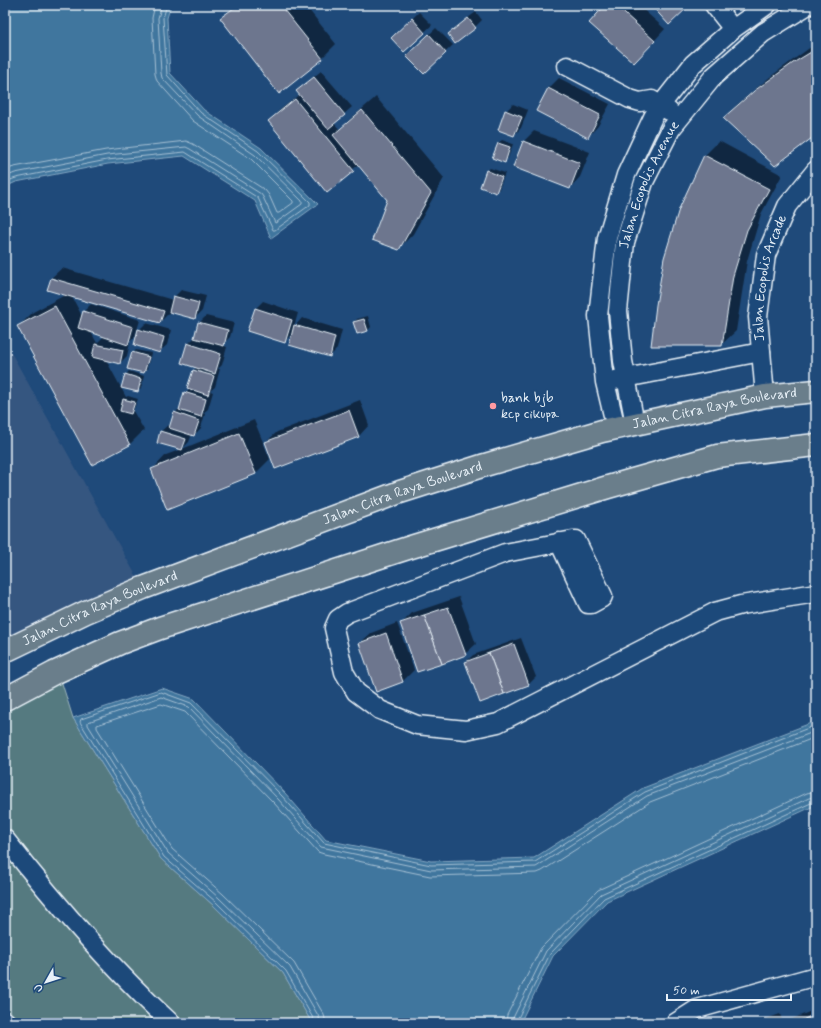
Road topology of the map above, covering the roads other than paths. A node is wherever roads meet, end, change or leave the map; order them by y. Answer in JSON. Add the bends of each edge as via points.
{"nodes":[{"id":1,"x":714,"y":5,"type":"edge"},
{"id":2,"x":767,"y":5,"type":"edge"},
{"id":3,"x":797,"y":8,"type":"edge"},
{"id":4,"x":733,"y":29,"type":"junction"},
{"id":5,"x":567,"y":66,"type":"dead end"},
{"id":6,"x":660,"y":106,"type":"junction"},
{"id":7,"x":680,"y":118,"type":"junction"},
{"id":8,"x":816,"y":170,"type":"edge"},
{"id":9,"x":761,"y":352,"type":"junction"},
{"id":10,"x":626,"y":378,"type":"junction"},
{"id":11,"x":600,"y":383,"type":"junction"},
{"id":12,"x":816,"y":391,"type":"edge"},
{"id":13,"x":765,"y":396,"type":"junction"},
{"id":14,"x":625,"y":426,"type":"junction"},
{"id":15,"x":816,"y":445,"type":"edge"},
{"id":16,"x":559,"y":542,"type":"dead end"},
{"id":17,"x":816,"y":593,"type":"edge"},
{"id":18,"x":5,"y":651,"type":"edge"},
{"id":19,"x":5,"y":699,"type":"edge"},
{"id":20,"x":5,"y":839,"type":"edge"},
{"id":21,"x":816,"y":976,"type":"edge"},
{"id":22,"x":171,"y":1023,"type":"edge"},
{"id":23,"x":675,"y":1023,"type":"edge"}],
"edges":[{"from":1,"to":4,"type":"street"},
{"from":2,"to":4,"type":"street","name":"Jalan Ecopolis Avenue"},
{"from":3,"to":7,"type":"street","name":"Jalan Ecopolis Avenue","via":[[763,33],[714,76]]},
{"from":4,"to":6,"type":"street","name":"Jalan Ecopolis Avenue","via":[[693,64]]},
{"from":5,"to":6,"type":"street","via":[[630,99],[640,102],[652,100]]},
{"from":6,"to":7,"type":"street"},
{"from":6,"to":11,"type":"street","name":"Jalan Ecopolis Avenue","via":[[626,175],[606,238],[598,316]]},
{"from":7,"to":10,"type":"street","name":"Jalan Ecopolis Avenue","via":[[671,129],[644,182],[625,242],[618,311]]},
{"from":8,"to":9,"type":"street","name":"Jalan Ecopolis Arcade","via":[[787,206],[766,255],[758,317]]},
{"from":9,"to":10,"type":"street"},
{"from":9,"to":13,"type":"street","name":"Jalan Ecopolis Arcade"},
{"from":10,"to":11,"type":"street"},
{"from":10,"to":14,"type":"street","name":"Jalan Ecopolis Avenue"},
{"from":11,"to":14,"type":"street","name":"Jalan Ecopolis Avenue"},
{"from":12,"to":13,"type":"main road","name":"Jalan Citra Raya Boulevard"},
{"from":13,"to":14,"type":"main road","name":"Jalan Citra Raya Boulevard"},
{"from":14,"to":18,"type":"main road","name":"Jalan Citra Raya Boulevard","via":[[400,492],[143,588]]},
{"from":15,"to":19,"type":"main road","via":[[717,456],[410,547],[120,643]]},
{"from":16,"to":17,"type":"street","via":[[505,553],[347,613],[338,619],[334,628],[344,672],[356,692],[380,710],[417,725],[466,730],[498,723],[715,612],[741,605]]},
{"from":20,"to":22,"type":"street","via":[[90,941]]},
{"from":21,"to":23,"type":"street","via":[[697,1009]]}]}
